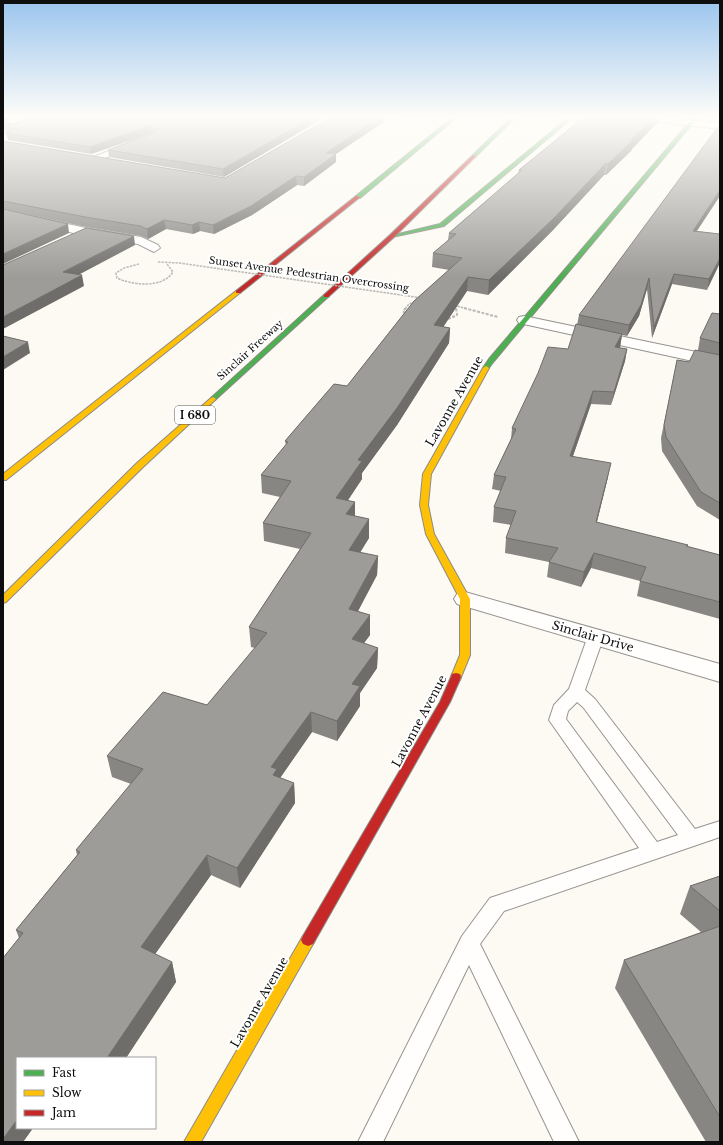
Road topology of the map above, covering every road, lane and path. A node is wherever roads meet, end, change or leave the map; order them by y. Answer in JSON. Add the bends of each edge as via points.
{"nodes":[{"id":1,"x":388,"y":171,"type":"edge"},
{"id":2,"x":458,"y":171,"type":"edge"},
{"id":3,"x":506,"y":171,"type":"edge"},
{"id":4,"x":650,"y":171,"type":"edge"},
{"id":5,"x":3,"y":213,"type":"edge"},
{"id":6,"x":86,"y":232,"type":"junction"},
{"id":7,"x":392,"y":236,"type":"junction"},
{"id":8,"x":68,"y":240,"type":"edge"},
{"id":9,"x":154,"y":248,"type":"dead end"},
{"id":10,"x":162,"y":258,"type":"dead end"},
{"id":11,"x":154,"y":263,"type":"dead end"},
{"id":12,"x":145,"y":264,"type":"dead end"},
{"id":13,"x":425,"y":298,"type":"edge"},
{"id":14,"x":423,"y":301,"type":"edge"},
{"id":15,"x":449,"y":303,"type":"edge"},
{"id":16,"x":452,"y":304,"type":"edge"},
{"id":17,"x":494,"y":316,"type":"dead end"},
{"id":18,"x":412,"y":319,"type":"edge"},
{"id":19,"x":524,"y":320,"type":"junction"},
{"id":20,"x":441,"y":322,"type":"edge"},
{"id":21,"x":720,"y":362,"type":"edge"},
{"id":22,"x":3,"y":478,"type":"edge"},
{"id":23,"x":466,"y":599,"type":"junction"},
{"id":24,"x":3,"y":600,"type":"edge"},
{"id":25,"x":596,"y":636,"type":"junction"},
{"id":26,"x":720,"y":673,"type":"edge"},
{"id":27,"x":576,"y":692,"type":"junction"},
{"id":28,"x":720,"y":829,"type":"edge"},
{"id":29,"x":691,"y":838,"type":"junction"},
{"id":30,"x":652,"y":851,"type":"junction"},
{"id":31,"x":470,"y":943,"type":"junction"},
{"id":32,"x":192,"y":1142,"type":"edge"},
{"id":33,"x":370,"y":1142,"type":"edge"},
{"id":34,"x":567,"y":1142,"type":"edge"}],
"edges":[{"from":1,"to":22,"type":"main road"},
{"from":2,"to":7,"type":"main road","name":"Sinclair Freeway","number":"I 680"},
{"from":3,"to":7,"type":"main road","via":[[442,225]]},
{"from":4,"to":19,"type":"main road","name":"Lavonne Avenue"},
{"from":5,"to":6,"type":"street"},
{"from":6,"to":8,"type":"street"},
{"from":6,"to":9,"type":"street","via":[[141,241]]},
{"from":7,"to":24,"type":"main road","name":"Sinclair Freeway","number":"I 680","via":[[140,465]]},
{"from":10,"to":12,"type":"path","via":[[173,272],[167,279],[135,284],[117,278],[116,273],[120,270]]},
{"from":11,"to":13,"type":"path","name":"Sunset Avenue Pedestrian Overcrossing","bridge":true,"via":[[179,263]]},
{"from":14,"to":18,"type":"path","name":"Sunset Avenue Pedestrian Overcrossing","via":[[409,304],[403,311]]},
{"from":15,"to":20,"type":"path","via":[[456,308],[457,315]]},
{"from":16,"to":17,"type":"path"},
{"from":19,"to":21,"type":"street"},
{"from":19,"to":23,"type":"main road","name":"Lavonne Avenue","via":[[491,360],[427,474],[424,505],[430,534]]},
{"from":23,"to":25,"type":"street","name":"Sinclair Drive"},
{"from":23,"to":32,"type":"main road","name":"Lavonne Avenue","via":[[465,654],[445,702]]},
{"from":25,"to":26,"type":"street","name":"Sinclair Drive"},
{"from":25,"to":27,"type":"lane"},
{"from":27,"to":29,"type":"lane","via":[[589,703]]},
{"from":27,"to":30,"type":"lane","via":[[560,709],[557,720]]},
{"from":28,"to":29,"type":"lane"},
{"from":29,"to":30,"type":"lane"},
{"from":30,"to":31,"type":"lane","via":[[497,904]]},
{"from":31,"to":33,"type":"lane"},
{"from":31,"to":34,"type":"lane"}]}
